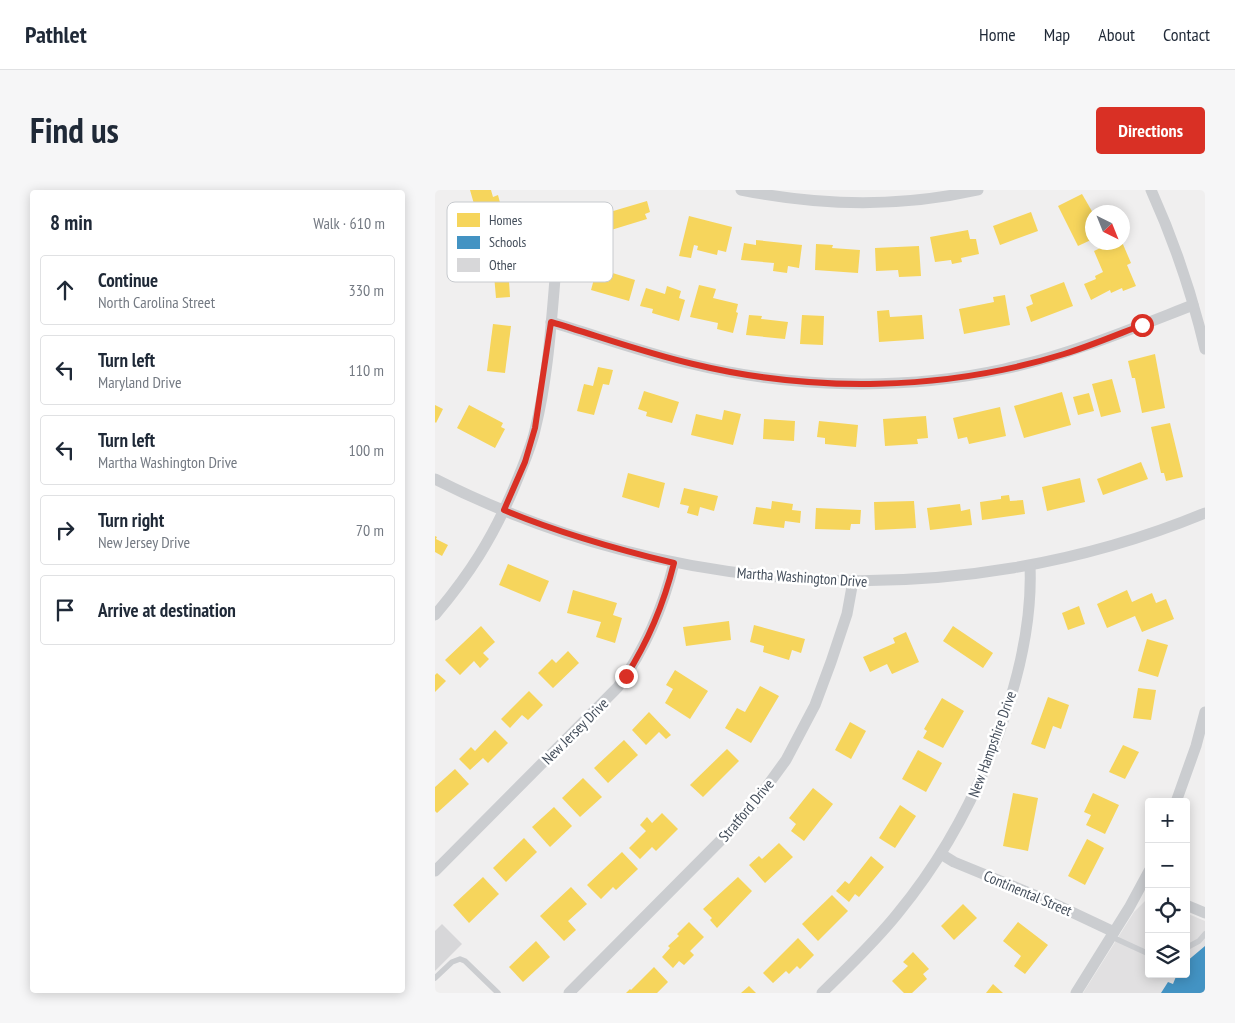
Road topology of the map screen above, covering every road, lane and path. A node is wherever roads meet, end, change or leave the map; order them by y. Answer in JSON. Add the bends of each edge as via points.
{"nodes":[{"id":1,"x":741,"y":190,"type":"edge"},
{"id":2,"x":978,"y":190,"type":"edge"},
{"id":3,"x":1151,"y":190,"type":"edge"},
{"id":4,"x":554,"y":282,"type":"edge"},
{"id":5,"x":1193,"y":306,"type":"junction"},
{"id":6,"x":551,"y":322,"type":"junction"},
{"id":7,"x":1205,"y":349,"type":"edge"},
{"id":8,"x":435,"y":479,"type":"edge"},
{"id":9,"x":504,"y":510,"type":"junction"},
{"id":10,"x":1205,"y":513,"type":"edge"},
{"id":11,"x":674,"y":563,"type":"junction"},
{"id":12,"x":1029,"y":566,"type":"junction"},
{"id":13,"x":853,"y":581,"type":"junction"},
{"id":14,"x":435,"y":615,"type":"edge"},
{"id":15,"x":1205,"y":712,"type":"edge"},
{"id":16,"x":1177,"y":798,"type":"edge"},
{"id":17,"x":941,"y":854,"type":"junction"},
{"id":18,"x":435,"y":871,"type":"edge"},
{"id":19,"x":1145,"y":887,"type":"edge"},
{"id":20,"x":1190,"y":907,"type":"edge"},
{"id":21,"x":1205,"y":913,"type":"edge"},
{"id":22,"x":1113,"y":934,"type":"junction"},
{"id":23,"x":1205,"y":934,"type":"edge"},
{"id":24,"x":1190,"y":946,"type":"edge"},
{"id":25,"x":1145,"y":952,"type":"edge"},
{"id":26,"x":435,"y":978,"type":"edge"},
{"id":27,"x":498,"y":993,"type":"edge"},
{"id":28,"x":569,"y":993,"type":"edge"},
{"id":29,"x":822,"y":993,"type":"edge"},
{"id":30,"x":1076,"y":993,"type":"edge"}],
"edges":[{"from":1,"to":2,"type":"street","via":[[805,201],[855,204],[917,200]]},
{"from":3,"to":5,"type":"street","via":[[1172,240]]},
{"from":4,"to":6,"type":"street"},
{"from":5,"to":6,"type":"street","via":[[1064,354],[1006,369],[954,378],[857,384],[783,380],[714,369]]},
{"from":5,"to":7,"type":"street"},
{"from":6,"to":9,"type":"street","via":[[535,428],[525,462]]},
{"from":8,"to":9,"type":"street","name":"Martha Washington Drive"},
{"from":9,"to":11,"type":"street","name":"Martha Washington Drive","via":[[569,534]]},
{"from":9,"to":14,"type":"street","via":[[475,564]]},
{"from":10,"to":12,"type":"street","name":"Martha Washington Drive","via":[[1086,553]]},
{"from":11,"to":13,"type":"street","name":"Martha Washington Drive","via":[[774,577]]},
{"from":11,"to":18,"type":"street","name":"New Jersey Drive","via":[[662,606],[648,637],[618,687]]},
{"from":12,"to":13,"type":"street","name":"Martha Washington Drive","via":[[937,578]]},
{"from":12,"to":17,"type":"street","name":"New Hampshire Drive","via":[[1030,602],[1013,689],[987,766],[965,814]]},
{"from":13,"to":28,"type":"street","name":"Stratford Drive","via":[[841,633],[815,705],[781,767],[727,834]]},
{"from":15,"to":16,"type":"street"},
{"from":17,"to":22,"type":"street","name":"Continental Street","via":[[1044,899]]},
{"from":17,"to":29,"type":"street","name":"New Hampshire Drive","via":[[889,924]]},
{"from":19,"to":22,"type":"street"},
{"from":20,"to":21,"type":"street"},
{"from":22,"to":25,"type":"lane"},
{"from":22,"to":30,"type":"street"},
{"from":23,"to":24,"type":"lane"},
{"from":26,"to":27,"type":"lane","via":[[451,962],[460,959]]}]}
